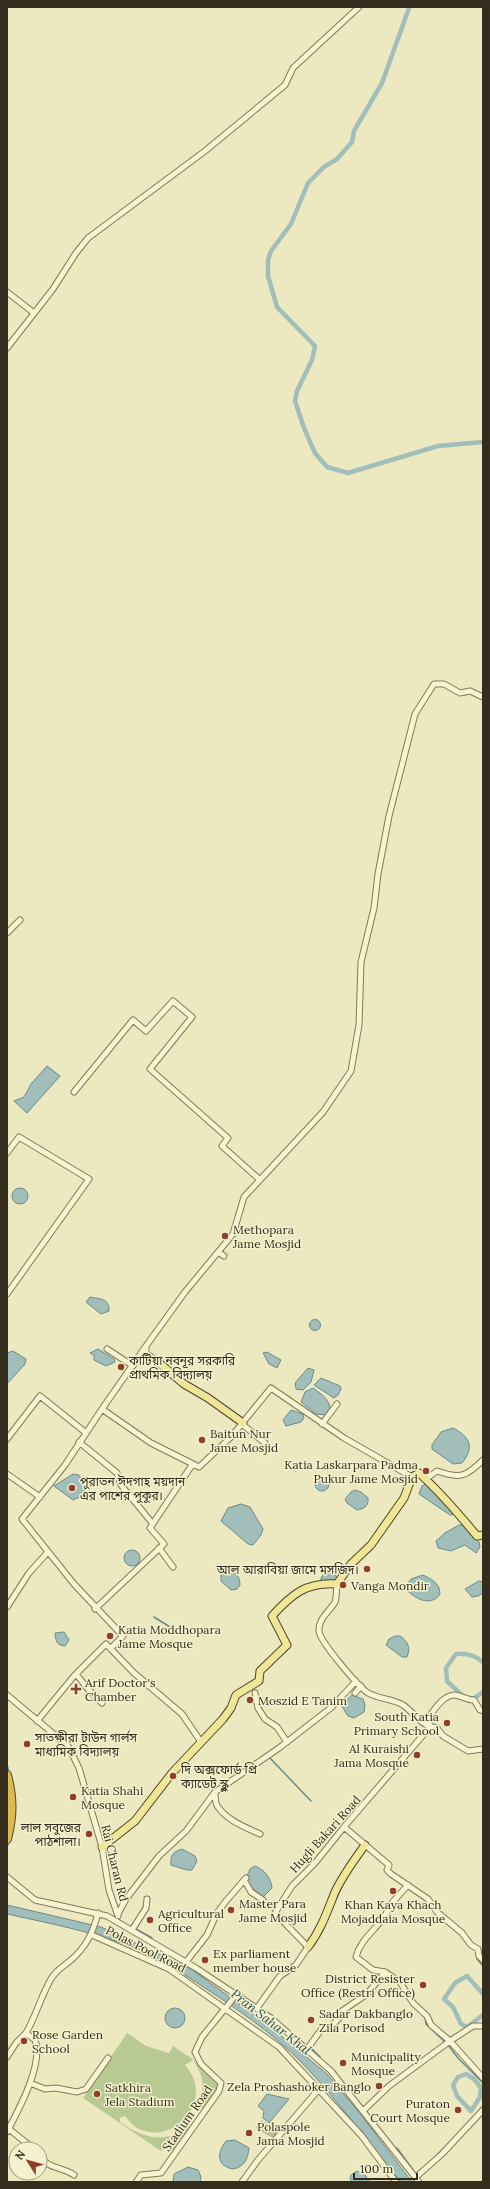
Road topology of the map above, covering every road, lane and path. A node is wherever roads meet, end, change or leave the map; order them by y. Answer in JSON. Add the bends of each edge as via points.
{"nodes":[{"id":1,"x":358,"y":7,"type":"edge"},
{"id":2,"x":7,"y":292,"type":"edge"},
{"id":3,"x":34,"y":313,"type":"junction"},
{"id":4,"x":7,"y":348,"type":"edge"},
{"id":5,"x":483,"y":696,"type":"edge"},
{"id":6,"x":20,"y":920,"type":"dead end"},
{"id":7,"x":7,"y":932,"type":"edge"},
{"id":8,"x":74,"y":1092,"type":"dead end"},
{"id":9,"x":7,"y":1152,"type":"edge"},
{"id":10,"x":259,"y":1179,"type":"junction"},
{"id":11,"x":218,"y":1252,"type":"junction"},
{"id":12,"x":224,"y":1256,"type":"dead end"},
{"id":13,"x":7,"y":1294,"type":"edge"},
{"id":14,"x":146,"y":1346,"type":"junction"},
{"id":15,"x":107,"y":1349,"type":"dead end"},
{"id":16,"x":158,"y":1362,"type":"joint"},
{"id":17,"x":133,"y":1366,"type":"junction"},
{"id":18,"x":337,"y":1404,"type":"dead end"},
{"id":19,"x":102,"y":1409,"type":"junction"},
{"id":20,"x":242,"y":1423,"type":"junction"},
{"id":21,"x":322,"y":1424,"type":"junction"},
{"id":22,"x":85,"y":1432,"type":"junction"},
{"id":23,"x":7,"y":1439,"type":"edge"},
{"id":24,"x":79,"y":1442,"type":"junction"},
{"id":25,"x":265,"y":1443,"type":"dead end"},
{"id":26,"x":483,"y":1460,"type":"edge"},
{"id":27,"x":192,"y":1465,"type":"junction"},
{"id":28,"x":7,"y":1474,"type":"edge"},
{"id":29,"x":412,"y":1477,"type":"junction"},
{"id":30,"x":426,"y":1479,"type":"junction"},
{"id":31,"x":40,"y":1497,"type":"junction"},
{"id":32,"x":153,"y":1524,"type":"junction"},
{"id":33,"x":483,"y":1535,"type":"edge"},
{"id":34,"x":159,"y":1548,"type":"junction"},
{"id":35,"x":47,"y":1553,"type":"junction"},
{"id":36,"x":173,"y":1567,"type":"dead end"},
{"id":37,"x":337,"y":1584,"type":"junction"},
{"id":38,"x":7,"y":1607,"type":"edge"},
{"id":39,"x":95,"y":1609,"type":"junction"},
{"id":40,"x":111,"y":1648,"type":"junction"},
{"id":41,"x":76,"y":1674,"type":"junction"},
{"id":42,"x":356,"y":1681,"type":"junction"},
{"id":43,"x":361,"y":1686,"type":"junction"},
{"id":44,"x":255,"y":1693,"type":"dead end"},
{"id":45,"x":355,"y":1693,"type":"dead end"},
{"id":46,"x":7,"y":1695,"type":"edge"},
{"id":47,"x":102,"y":1703,"type":"dead end"},
{"id":48,"x":483,"y":1711,"type":"edge"},
{"id":49,"x":37,"y":1721,"type":"junction"},
{"id":50,"x":430,"y":1727,"type":"junction"},
{"id":51,"x":201,"y":1742,"type":"junction"},
{"id":52,"x":288,"y":1742,"type":"junction"},
{"id":53,"x":483,"y":1749,"type":"edge"},
{"id":54,"x":7,"y":1775,"type":"edge"},
{"id":55,"x":215,"y":1792,"type":"junction"},
{"id":56,"x":344,"y":1827,"type":"junction"},
{"id":57,"x":260,"y":1834,"type":"dead end"},
{"id":58,"x":7,"y":1839,"type":"edge"},
{"id":59,"x":365,"y":1845,"type":"junction"},
{"id":60,"x":102,"y":1847,"type":"junction"},
{"id":61,"x":7,"y":1877,"type":"edge"},
{"id":62,"x":408,"y":1885,"type":"junction"},
{"id":63,"x":148,"y":1899,"type":"dead end"},
{"id":64,"x":263,"y":1900,"type":"dead end"},
{"id":65,"x":98,"y":1913,"type":"junction"},
{"id":66,"x":118,"y":1914,"type":"junction"},
{"id":67,"x":122,"y":1924,"type":"junction"},
{"id":68,"x":132,"y":1930,"type":"junction"},
{"id":69,"x":92,"y":1935,"type":"junction"},
{"id":70,"x":308,"y":1947,"type":"junction"},
{"id":71,"x":483,"y":1960,"type":"edge"},
{"id":72,"x":186,"y":1962,"type":"junction"},
{"id":73,"x":385,"y":1972,"type":"junction"},
{"id":74,"x":236,"y":1995,"type":"junction"},
{"id":75,"x":226,"y":2007,"type":"junction"},
{"id":76,"x":257,"y":2008,"type":"junction"},
{"id":77,"x":483,"y":2026,"type":"edge"},
{"id":78,"x":26,"y":2033,"type":"junction"},
{"id":79,"x":450,"y":2041,"type":"junction"},
{"id":80,"x":16,"y":2042,"type":"junction"},
{"id":81,"x":308,"y":2048,"type":"junction"},
{"id":82,"x":7,"y":2049,"type":"edge"},
{"id":83,"x":7,"y":2057,"type":"edge"},
{"id":84,"x":108,"y":2058,"type":"dead end"},
{"id":85,"x":483,"y":2078,"type":"edge"},
{"id":86,"x":30,"y":2083,"type":"junction"},
{"id":87,"x":319,"y":2089,"type":"junction"},
{"id":88,"x":363,"y":2110,"type":"junction"},
{"id":89,"x":483,"y":2110,"type":"edge"},
{"id":90,"x":8,"y":2130,"type":"edge"},
{"id":91,"x":23,"y":2141,"type":"edge"},
{"id":92,"x":48,"y":2163,"type":"edge"},
{"id":93,"x":74,"y":2176,"type":"dead end"},
{"id":94,"x":418,"y":2180,"type":"edge"},
{"id":95,"x":136,"y":2182,"type":"edge"},
{"id":96,"x":242,"y":2182,"type":"edge"},
{"id":97,"x":396,"y":2182,"type":"edge"}],
"edges":[{"from":1,"to":3,"type":"street","via":[[293,68],[285,85],[205,151],[88,238]]},
{"from":2,"to":3,"type":"street"},
{"from":3,"to":4,"type":"street"},
{"from":5,"to":10,"type":"street","via":[[470,691],[460,693],[444,684],[434,684],[414,714],[389,816],[374,908],[361,962],[359,1025],[350,1070],[323,1112]]},
{"from":6,"to":7,"type":"street"},
{"from":8,"to":10,"type":"street","via":[[133,1020],[146,1031],[173,1001],[192,1017],[150,1069],[228,1138],[222,1146]]},
{"from":9,"to":13,"type":"street","via":[[20,1137],[89,1179]]},
{"from":10,"to":11,"type":"street","via":[[241,1202],[233,1234]]},
{"from":11,"to":12,"type":"street"},
{"from":11,"to":14,"type":"street"},
{"from":14,"to":16,"type":"street","via":[[146,1353]]},
{"from":14,"to":17,"type":"street"},
{"from":15,"to":17,"type":"street"},
{"from":16,"to":20,"type":"main road","via":[[184,1384]]},
{"from":17,"to":19,"type":"street"},
{"from":18,"to":21,"type":"street"},
{"from":19,"to":22,"type":"street"},
{"from":19,"to":27,"type":"street","via":[[151,1443]]},
{"from":20,"to":21,"type":"street","via":[[271,1388]]},
{"from":20,"to":25,"type":"street"},
{"from":20,"to":27,"type":"street","via":[[231,1437],[198,1467]]},
{"from":21,"to":29,"type":"street"},
{"from":22,"to":23,"type":"street","via":[[40,1396]]},
{"from":22,"to":24,"type":"street"},
{"from":24,"to":31,"type":"street"},
{"from":24,"to":32,"type":"street","via":[[117,1473],[121,1485]]},
{"from":26,"to":30,"type":"street","via":[[471,1472],[457,1477],[437,1471]]},
{"from":27,"to":32,"type":"street"},
{"from":28,"to":31,"type":"street"},
{"from":29,"to":30,"type":"main road","via":[[419,1473]]},
{"from":29,"to":37,"type":"main road","via":[[404,1498],[371,1545],[350,1564]]},
{"from":30,"to":33,"type":"main road","via":[[460,1514],[477,1536]]},
{"from":31,"to":35,"type":"street","via":[[22,1519]]},
{"from":32,"to":34,"type":"street","via":[[150,1528],[164,1544]]},
{"from":34,"to":36,"type":"street"},
{"from":34,"to":39,"type":"street"},
{"from":35,"to":38,"type":"street","via":[[29,1573]]},
{"from":35,"to":39,"type":"street"},
{"from":37,"to":42,"type":"street","via":[[335,1601],[324,1614],[319,1630],[324,1643]]},
{"from":37,"to":51,"type":"main road","via":[[314,1585],[300,1590],[272,1616],[286,1645],[260,1672],[259,1681],[236,1695],[223,1719]]},
{"from":39,"to":40,"type":"street","via":[[123,1636]]},
{"from":40,"to":41,"type":"street","via":[[106,1644]]},
{"from":40,"to":51,"type":"street","via":[[134,1673],[182,1714]]},
{"from":41,"to":47,"type":"street"},
{"from":41,"to":49,"type":"street"},
{"from":42,"to":43,"type":"street"},
{"from":42,"to":52,"type":"street","via":[[332,1708]]},
{"from":43,"to":45,"type":"street"},
{"from":43,"to":50,"type":"street","via":[[368,1693],[402,1705],[419,1722]]},
{"from":44,"to":52,"type":"street","via":[[258,1708]]},
{"from":46,"to":49,"type":"street","name":"Rai Charan Rd"},
{"from":48,"to":50,"type":"street","via":[[474,1700],[456,1695],[448,1697],[437,1705],[428,1718]]},
{"from":49,"to":60,"type":"street","name":"Rai Charan Rd","via":[[68,1746],[79,1768]]},
{"from":50,"to":53,"type":"street","via":[[437,1728],[443,1736],[468,1750]]},
{"from":50,"to":56,"type":"street","name":"Hugli Bakari Road"},
{"from":51,"to":60,"type":"main road","via":[[172,1773],[135,1821]]},
{"from":52,"to":55,"type":"street"},
{"from":54,"to":58,"type":"highway","via":[[13,1811]]},
{"from":55,"to":57,"type":"street","via":[[217,1806],[223,1813]]},
{"from":55,"to":66,"type":"street","via":[[186,1831],[159,1856],[126,1899]]},
{"from":56,"to":59,"type":"street"},
{"from":56,"to":70,"type":"street","name":"Hugli Bakari Road","via":[[315,1863],[292,1886],[275,1914]]},
{"from":59,"to":62,"type":"street","via":[[389,1865],[387,1870],[391,1874]]},
{"from":59,"to":70,"type":"main road","via":[[336,1892],[319,1934]]},
{"from":60,"to":66,"type":"street","name":"Rai Charan Rd","via":[[109,1890]]},
{"from":61,"to":65,"type":"street","via":[[35,1900]]},
{"from":62,"to":71,"type":"street","via":[[428,1900],[437,1912],[462,1933],[478,1950]]},
{"from":62,"to":73,"type":"street","via":[[390,1905],[356,1955],[373,1970]]},
{"from":63,"to":68,"type":"street","via":[[146,1908]]},
{"from":64,"to":72,"type":"street","via":[[250,1892],[245,1879],[226,1900],[207,1935]]},
{"from":65,"to":67,"type":"street"},
{"from":65,"to":69,"type":"street"},
{"from":66,"to":67,"type":"street","name":"Rai Charan Rd"},
{"from":67,"to":68,"type":"street"},
{"from":68,"to":72,"type":"street"},
{"from":69,"to":75,"type":"street","name":"Polas Pool Road","via":[[170,1969]]},
{"from":69,"to":78,"type":"street","via":[[84,1947],[59,1968],[51,1979]]},
{"from":70,"to":76,"type":"street","via":[[296,1964],[280,1976]]},
{"from":72,"to":74,"type":"street"},
{"from":73,"to":79,"type":"street","via":[[400,1982],[413,2004],[427,2016],[431,2025]]},
{"from":73,"to":81,"type":"street","via":[[367,1994],[342,2011],[341,2016],[328,2030],[323,2027]]},
{"from":74,"to":75,"type":"street","name":"Stadium Road"},
{"from":74,"to":76,"type":"street"},
{"from":75,"to":87,"type":"street","name":"Polas Pool Road","via":[[279,2047]]},
{"from":75,"to":95,"type":"street","name":"Stadium Road","via":[[202,2037],[195,2052],[201,2064],[221,2083],[219,2091],[161,2172],[142,2175]]},
{"from":76,"to":81,"type":"street"},
{"from":77,"to":79,"type":"street","via":[[472,2026]]},
{"from":78,"to":80,"type":"street"},
{"from":78,"to":86,"type":"street","via":[[36,2044],[36,2060]]},
{"from":79,"to":85,"type":"street"},
{"from":79,"to":88,"type":"street","via":[[389,2086]]},
{"from":80,"to":82,"type":"street"},
{"from":80,"to":83,"type":"street"},
{"from":81,"to":88,"type":"street"},
{"from":84,"to":86,"type":"street","via":[[86,2089],[77,2092],[56,2088],[45,2089]]},
{"from":86,"to":90,"type":"street"},
{"from":87,"to":96,"type":"street"},
{"from":87,"to":97,"type":"street","name":"Polas Pool Road","via":[[361,2135]]},
{"from":88,"to":94,"type":"street"},
{"from":89,"to":94,"type":"street"},
{"from":90,"to":91,"type":"street"},
{"from":92,"to":93,"type":"street"}]}
